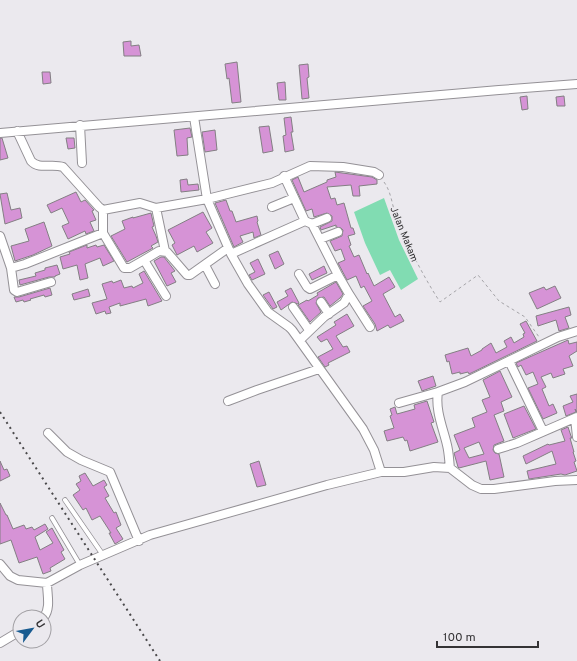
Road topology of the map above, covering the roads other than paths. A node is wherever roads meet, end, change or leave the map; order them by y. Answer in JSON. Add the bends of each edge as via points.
{"nodes":[{"id":1,"x":577,"y":84,"type":"edge"},
{"id":2,"x":194,"y":117,"type":"junction"},
{"id":3,"x":80,"y":125,"type":"junction"},
{"id":4,"x":17,"y":131,"type":"junction"},
{"id":5,"x":0,"y":133,"type":"edge"},
{"id":6,"x":82,"y":163,"type":"dead end"},
{"id":7,"x":379,"y":175,"type":"road end"},
{"id":8,"x":284,"y":176,"type":"junction"},
{"id":9,"x":294,"y":198,"type":"junction"},
{"id":10,"x":207,"y":199,"type":"junction"},
{"id":11,"x":272,"y":207,"type":"dead end"},
{"id":12,"x":156,"y":208,"type":"junction"},
{"id":13,"x":103,"y":210,"type":"junction"},
{"id":14,"x":327,"y":218,"type":"dead end"},
{"id":15,"x":309,"y":222,"type":"junction"},
{"id":16,"x":338,"y":232,"type":"dead end"},
{"id":17,"x":103,"y":233,"type":"junction"},
{"id":18,"x":0,"y":236,"type":"edge"},
{"id":19,"x":320,"y":239,"type":"junction"},
{"id":20,"x":165,"y":251,"type":"junction"},
{"id":21,"x":230,"y":251,"type":"junction"},
{"id":22,"x":144,"y":260,"type":"junction"},
{"id":23,"x":205,"y":265,"type":"junction"},
{"id":24,"x":11,"y":268,"type":"junction"},
{"id":25,"x":299,"y":274,"type":"dead end"},
{"id":26,"x":338,"y":275,"type":"junction"},
{"id":27,"x":51,"y":282,"type":"dead end"},
{"id":28,"x":215,"y":284,"type":"dead end"},
{"id":29,"x":349,"y":294,"type":"junction"},
{"id":30,"x":166,"y":296,"type":"dead end"},
{"id":31,"x":321,"y":302,"type":"dead end"},
{"id":32,"x":293,"y":307,"type":"dead end"},
{"id":33,"x":329,"y":314,"type":"junction"},
{"id":34,"x":370,"y":327,"type":"dead end"},
{"id":35,"x":309,"y":330,"type":"junction"},
{"id":36,"x":577,"y":331,"type":"edge"},
{"id":37,"x":300,"y":340,"type":"junction"},
{"id":38,"x":509,"y":361,"type":"junction"},
{"id":39,"x":319,"y":370,"type":"junction"},
{"id":40,"x":438,"y":392,"type":"junction"},
{"id":41,"x":228,"y":401,"type":"dead end"},
{"id":42,"x":399,"y":403,"type":"dead end"},
{"id":43,"x":576,"y":418,"type":"edge"},
{"id":44,"x":543,"y":431,"type":"junction"},
{"id":45,"x":48,"y":433,"type":"dead end"},
{"id":46,"x":577,"y":437,"type":"edge"},
{"id":47,"x":498,"y":449,"type":"dead end"},
{"id":48,"x":450,"y":468,"type":"junction"},
{"id":49,"x":381,"y":472,"type":"junction"},
{"id":50,"x":577,"y":480,"type":"edge"},
{"id":51,"x":65,"y":500,"type":"dead end"},
{"id":52,"x":52,"y":518,"type":"dead end"},
{"id":53,"x":139,"y":541,"type":"junction"},
{"id":54,"x":103,"y":555,"type":"junction"},
{"id":55,"x":0,"y":564,"type":"edge"},
{"id":56,"x":80,"y":565,"type":"junction"},
{"id":57,"x":47,"y":583,"type":"junction"},
{"id":58,"x":48,"y":609,"type":"edge"},
{"id":59,"x":12,"y":636,"type":"edge"},
{"id":60,"x":0,"y":643,"type":"edge"}],
"edges":[{"from":1,"to":2,"type":"street"},
{"from":2,"to":3,"type":"street"},
{"from":2,"to":10,"type":"street"},
{"from":3,"to":4,"type":"street"},
{"from":3,"to":6,"type":"street"},
{"from":4,"to":5,"type":"street"},
{"from":4,"to":13,"type":"street","via":[[34,164],[63,167]]},
{"from":7,"to":8,"type":"street","via":[[343,167],[310,166]]},
{"from":8,"to":9,"type":"street"},
{"from":8,"to":10,"type":"street","via":[[272,183]]},
{"from":9,"to":11,"type":"street"},
{"from":9,"to":15,"type":"street"},
{"from":10,"to":12,"type":"street"},
{"from":10,"to":21,"type":"street"},
{"from":12,"to":13,"type":"street","via":[[140,203]]},
{"from":12,"to":20,"type":"street"},
{"from":13,"to":17,"type":"street"},
{"from":14,"to":15,"type":"street"},
{"from":15,"to":19,"type":"street"},
{"from":15,"to":21,"type":"street"},
{"from":16,"to":19,"type":"street"},
{"from":17,"to":22,"type":"street","via":[[124,268],[130,268]]},
{"from":17,"to":24,"type":"street"},
{"from":18,"to":24,"type":"street"},
{"from":19,"to":26,"type":"street"},
{"from":20,"to":22,"type":"street","via":[[159,251]]},
{"from":20,"to":23,"type":"street","via":[[187,275],[190,276]]},
{"from":21,"to":23,"type":"street"},
{"from":21,"to":37,"type":"street","via":[[248,284],[268,312],[289,327]]},
{"from":22,"to":30,"type":"street"},
{"from":23,"to":28,"type":"street"},
{"from":24,"to":27,"type":"street","via":[[14,290],[17,292]]},
{"from":25,"to":26,"type":"street","via":[[309,289]]},
{"from":26,"to":29,"type":"street"},
{"from":29,"to":33,"type":"street","via":[[344,303]]},
{"from":29,"to":34,"type":"street"},
{"from":31,"to":33,"type":"street"},
{"from":32,"to":35,"type":"street"},
{"from":33,"to":35,"type":"street"},
{"from":35,"to":37,"type":"street"},
{"from":36,"to":38,"type":"street","via":[[558,337]]},
{"from":37,"to":39,"type":"street"},
{"from":38,"to":40,"type":"street"},
{"from":38,"to":44,"type":"street"},
{"from":39,"to":41,"type":"street"},
{"from":39,"to":49,"type":"street","via":[[363,429],[374,450]]},
{"from":40,"to":42,"type":"street"},
{"from":40,"to":48,"type":"street","via":[[437,401],[448,447]]},
{"from":43,"to":44,"type":"street"},
{"from":43,"to":46,"type":"street"},
{"from":44,"to":47,"type":"street"},
{"from":45,"to":53,"type":"street","via":[[67,452],[110,472]]},
{"from":48,"to":49,"type":"street"},
{"from":48,"to":50,"type":"street","via":[[472,485],[481,488],[494,489]]},
{"from":49,"to":53,"type":"street","via":[[327,485]]},
{"from":51,"to":54,"type":"lane"},
{"from":52,"to":56,"type":"lane"},
{"from":53,"to":54,"type":"street"},
{"from":54,"to":56,"type":"street"},
{"from":55,"to":57,"type":"street","via":[[10,576],[18,580]]},
{"from":56,"to":57,"type":"street"},
{"from":57,"to":58,"type":"street"},
{"from":59,"to":60,"type":"street"}]}
